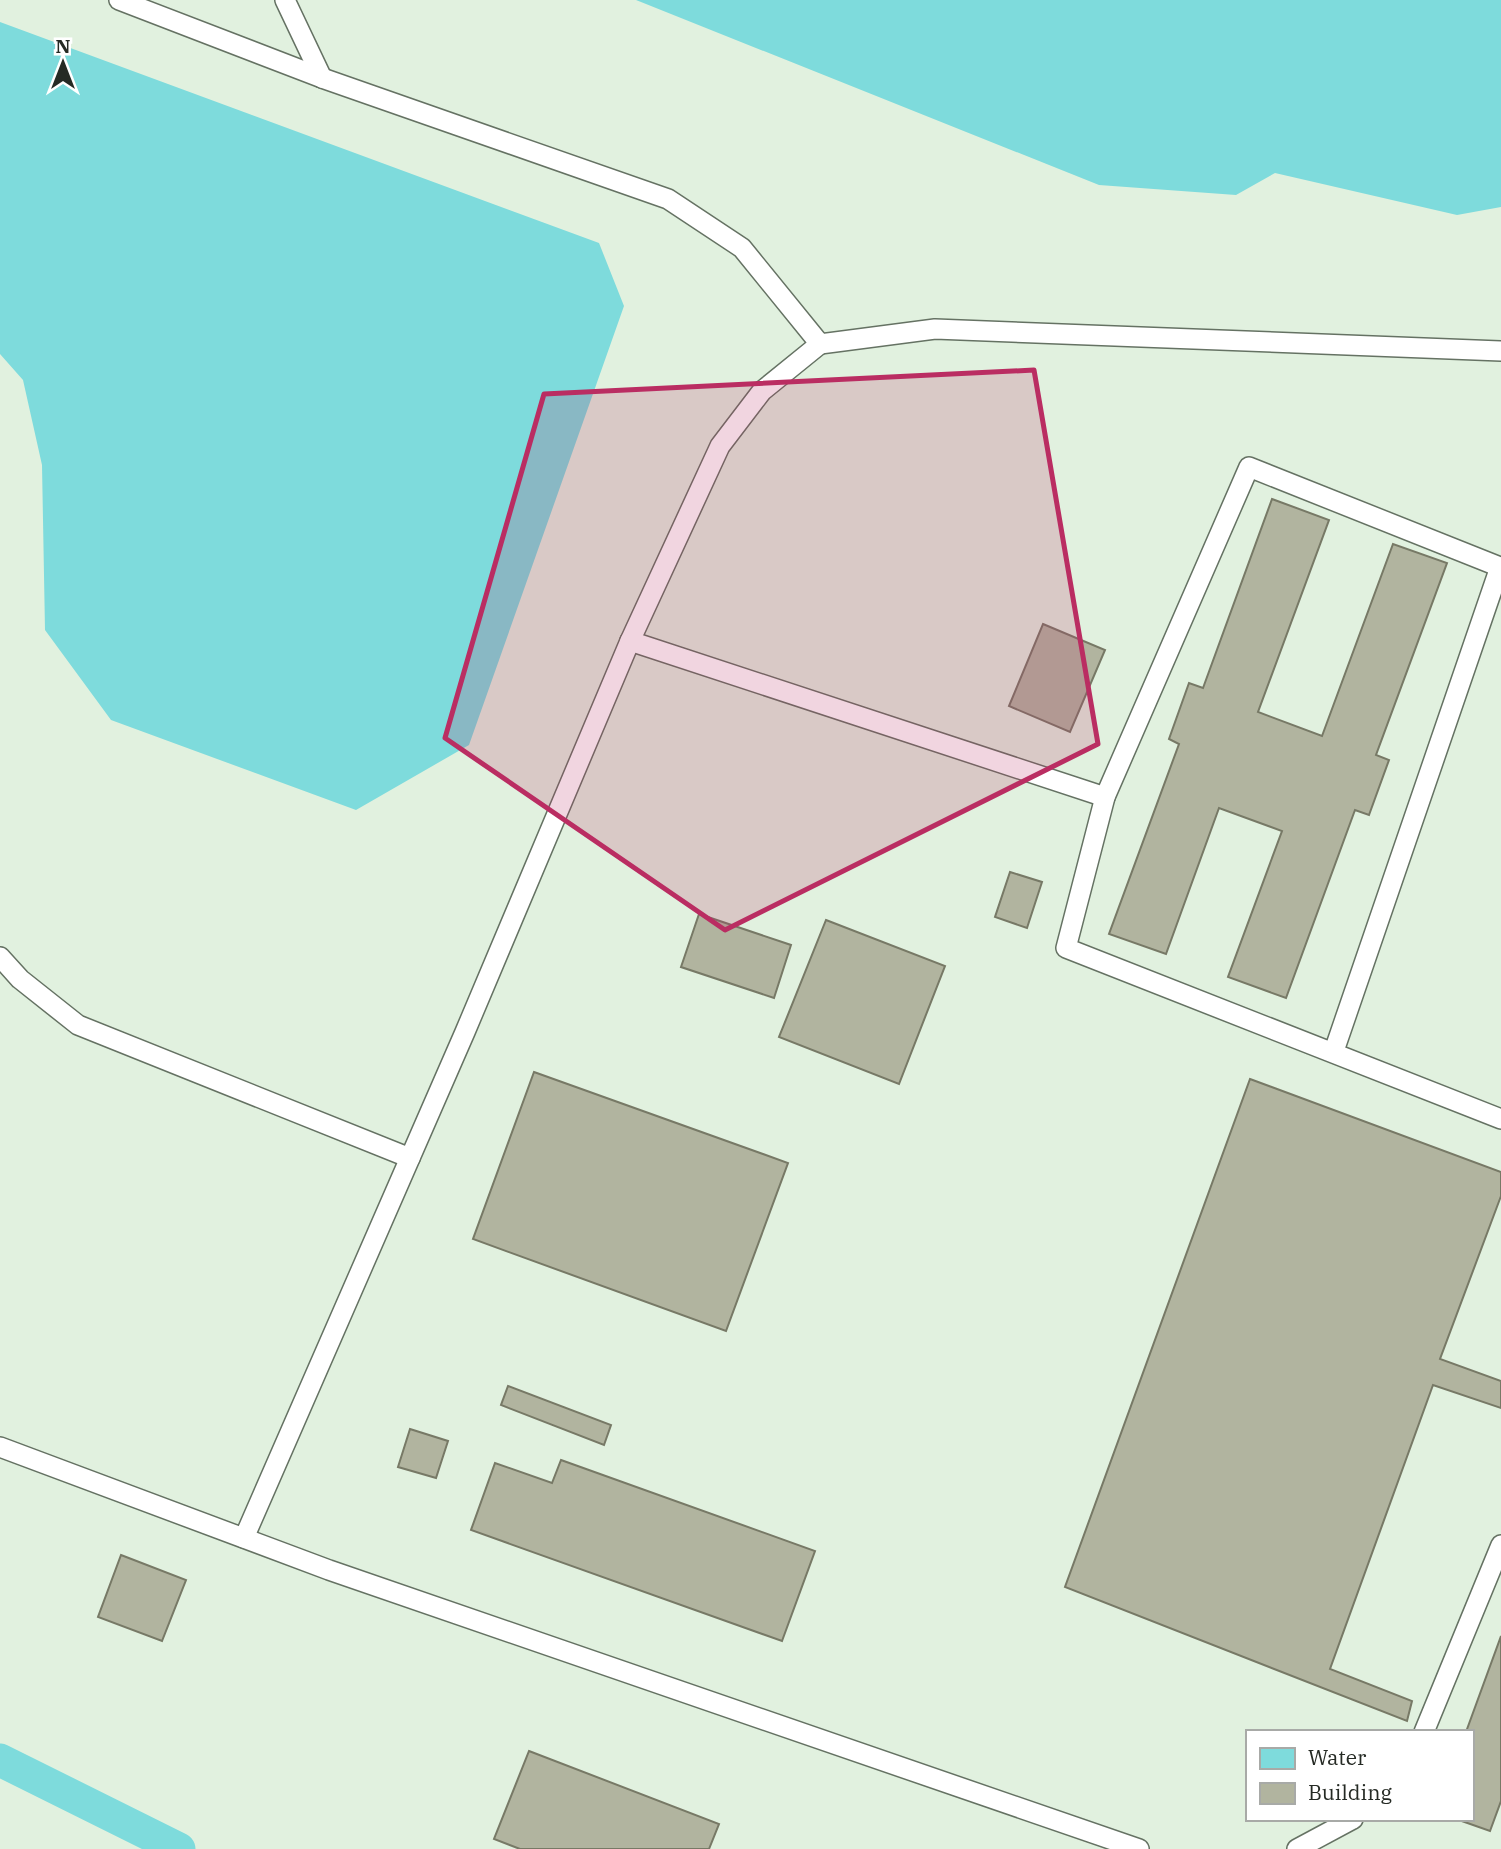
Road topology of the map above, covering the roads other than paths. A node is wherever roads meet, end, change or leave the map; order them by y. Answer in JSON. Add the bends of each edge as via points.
{"nodes":[{"id":1,"x":119,"y":0,"type":"edge"},
{"id":2,"x":285,"y":0,"type":"edge"},
{"id":3,"x":322,"y":78,"type":"junction"},
{"id":4,"x":820,"y":345,"type":"junction"},
{"id":5,"x":1501,"y":351,"type":"edge"},
{"id":6,"x":1500,"y":565,"type":"edge"},
{"id":7,"x":630,"y":641,"type":"junction"},
{"id":8,"x":1105,"y":797,"type":"junction"},
{"id":9,"x":0,"y":957,"type":"edge"},
{"id":10,"x":1334,"y":1051,"type":"junction"},
{"id":11,"x":1501,"y":1119,"type":"edge"},
{"id":12,"x":410,"y":1158,"type":"junction"},
{"id":13,"x":0,"y":1447,"type":"edge"},
{"id":14,"x":244,"y":1538,"type":"junction"},
{"id":15,"x":1501,"y":1545,"type":"edge"},
{"id":16,"x":1425,"y":1730,"type":"edge"},
{"id":17,"x":1349,"y":1821,"type":"edge"},
{"id":18,"x":1139,"y":1849,"type":"edge"},
{"id":19,"x":1297,"y":1849,"type":"edge"}],
"edges":[{"from":1,"to":3,"type":"lane"},
{"from":2,"to":3,"type":"lane"},
{"from":3,"to":4,"type":"lane","via":[[668,199],[742,248]]},
{"from":4,"to":5,"type":"lane","via":[[935,329]]},
{"from":4,"to":7,"type":"lane","via":[[762,391],[720,446]]},
{"from":6,"to":8,"type":"lane","via":[[1249,467]]},
{"from":6,"to":10,"type":"lane"},
{"from":7,"to":8,"type":"lane"},
{"from":7,"to":12,"type":"lane"},
{"from":8,"to":10,"type":"lane","via":[[1066,947]]},
{"from":9,"to":12,"type":"lane","via":[[19,979],[78,1025]]},
{"from":10,"to":11,"type":"lane"},
{"from":12,"to":14,"type":"lane"},
{"from":13,"to":14,"type":"lane"},
{"from":14,"to":18,"type":"lane"},
{"from":15,"to":16,"type":"lane"},
{"from":17,"to":19,"type":"lane"}]}
